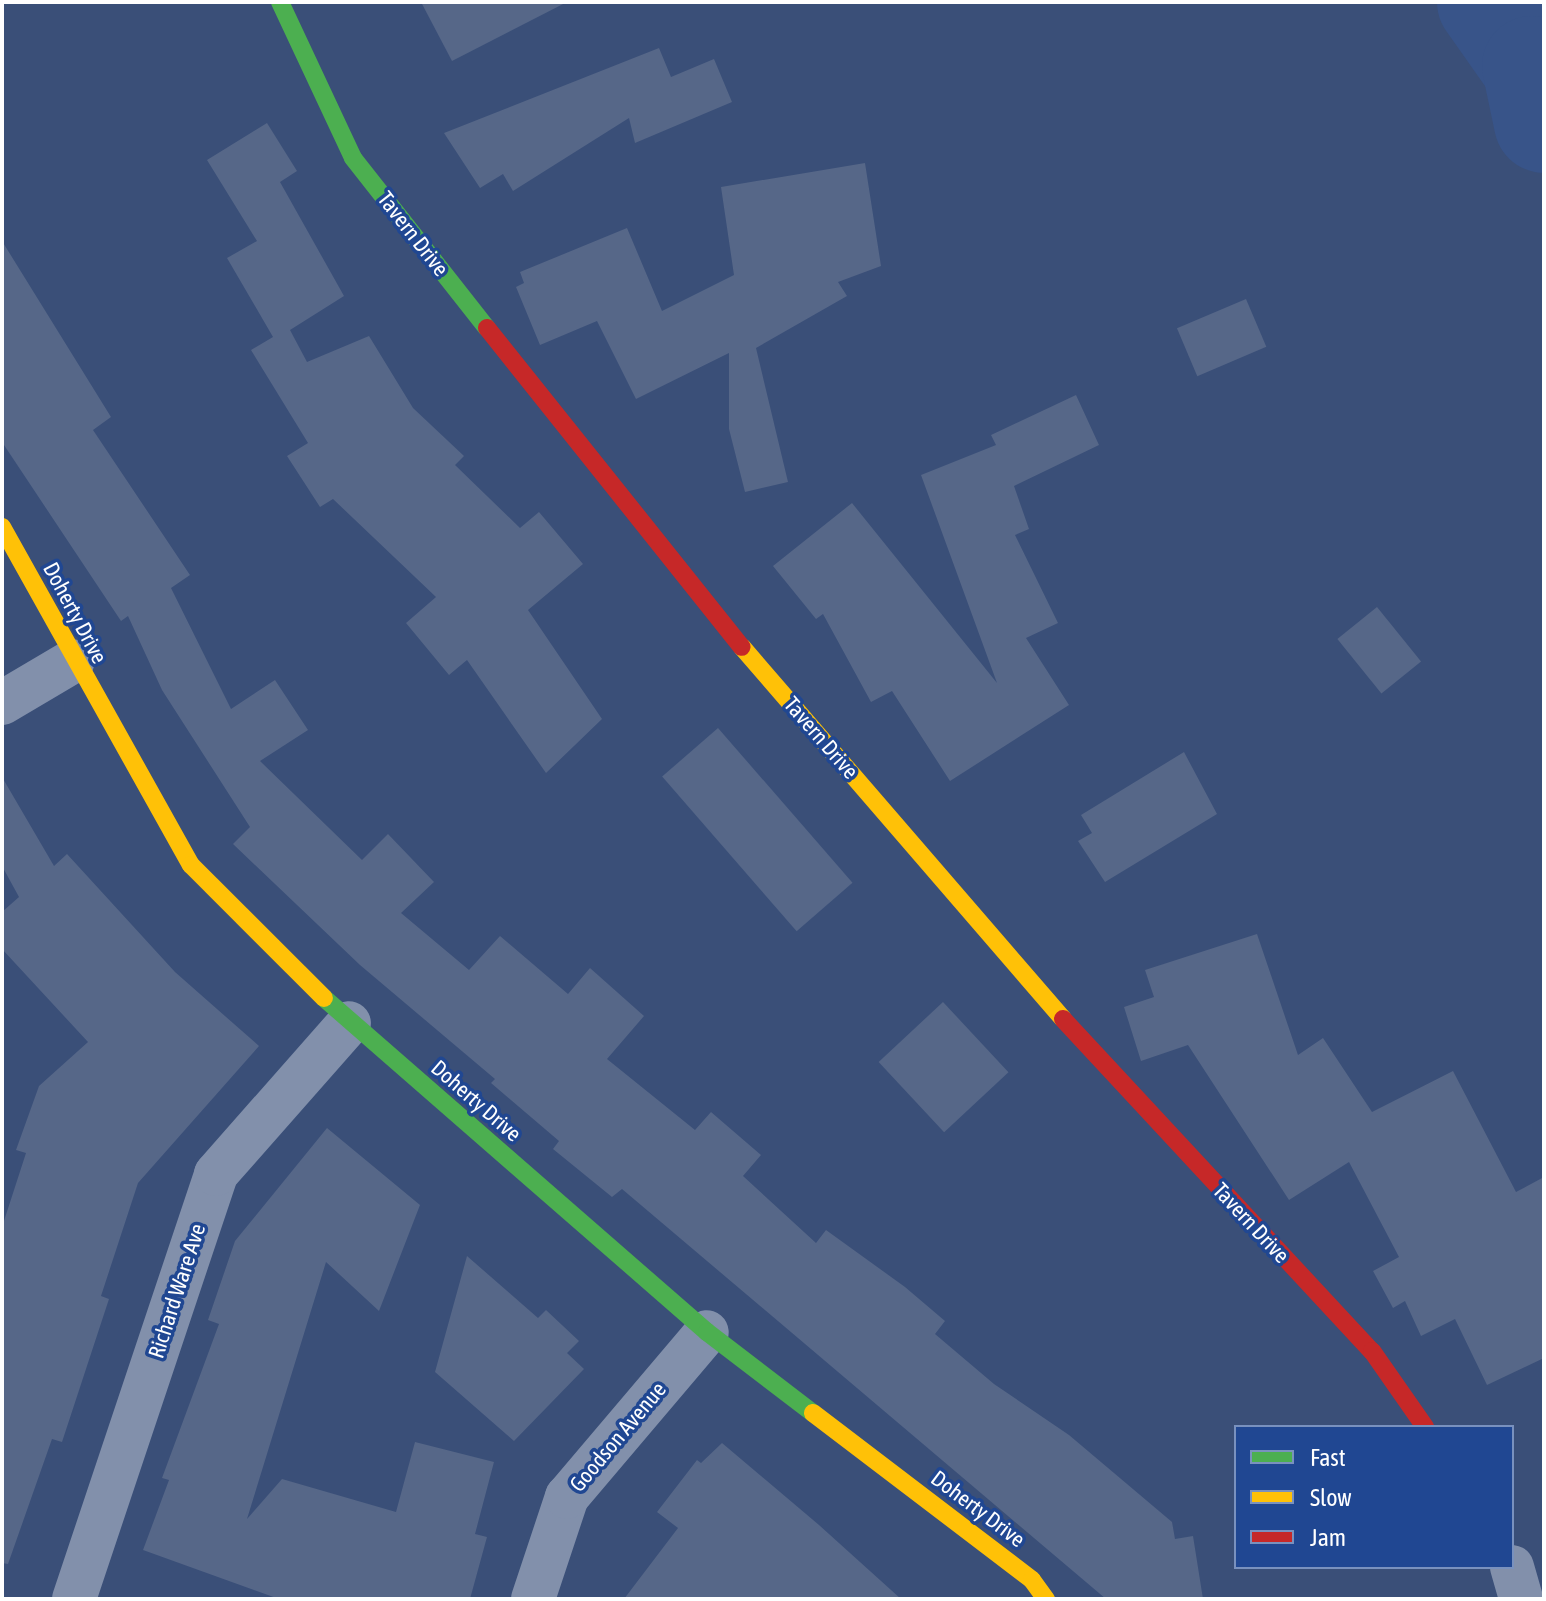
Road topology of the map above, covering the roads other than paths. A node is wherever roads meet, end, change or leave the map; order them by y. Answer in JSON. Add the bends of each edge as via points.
{"nodes":[{"id":1,"x":280,"y":2,"type":"edge"},
{"id":2,"x":2,"y":527,"type":"edge"},
{"id":3,"x":73,"y":661,"type":"junction"},
{"id":4,"x":2,"y":703,"type":"edge"},
{"id":5,"x":349,"y":1023,"type":"junction"},
{"id":6,"x":707,"y":1332,"type":"junction"},
{"id":7,"x":1424,"y":1425,"type":"edge"},
{"id":8,"x":1513,"y":1569,"type":"edge"},
{"id":9,"x":74,"y":1599,"type":"edge"},
{"id":10,"x":533,"y":1599,"type":"edge"},
{"id":11,"x":1046,"y":1599,"type":"edge"},
{"id":12,"x":1521,"y":1599,"type":"edge"}],
"edges":[{"from":1,"to":7,"type":"street","name":"Tavern Drive","via":[[353,158],[705,604],[1115,1079],[1372,1351]]},
{"from":2,"to":3,"type":"street","name":"Doherty Drive"},
{"from":3,"to":4,"type":"street"},
{"from":3,"to":5,"type":"street","name":"Doherty Drive","via":[[191,865]]},
{"from":5,"to":6,"type":"street","name":"Doherty Drive"},
{"from":5,"to":9,"type":"street","name":"Richard Ware Ave","via":[[216,1174]]},
{"from":6,"to":10,"type":"street","name":"Goodson Avenue","via":[[567,1497]]},
{"from":6,"to":11,"type":"street","name":"Doherty Drive","via":[[1032,1580]]},
{"from":8,"to":12,"type":"street"}]}
